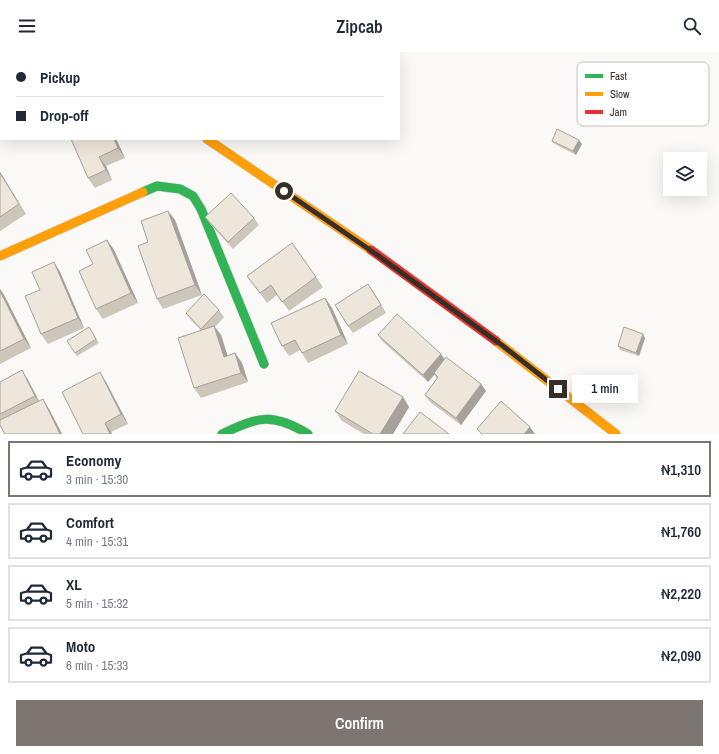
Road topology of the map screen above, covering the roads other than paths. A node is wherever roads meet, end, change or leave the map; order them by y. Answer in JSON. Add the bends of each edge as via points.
{"nodes":[{"id":1,"x":208,"y":140,"type":"edge"},
{"id":2,"x":0,"y":256,"type":"edge"},
{"id":3,"x":264,"y":364,"type":"dead end"},
{"id":4,"x":222,"y":434,"type":"edge"},
{"id":5,"x":308,"y":434,"type":"edge"},
{"id":6,"x":616,"y":434,"type":"edge"}],
"edges":[{"from":1,"to":6,"type":"street","via":[[373,252],[503,346]]},
{"from":2,"to":3,"type":"street","via":[[157,186],[180,189],[193,195],[201,209]]},
{"from":4,"to":5,"type":"street","via":[[263,419],[284,423]]}]}
